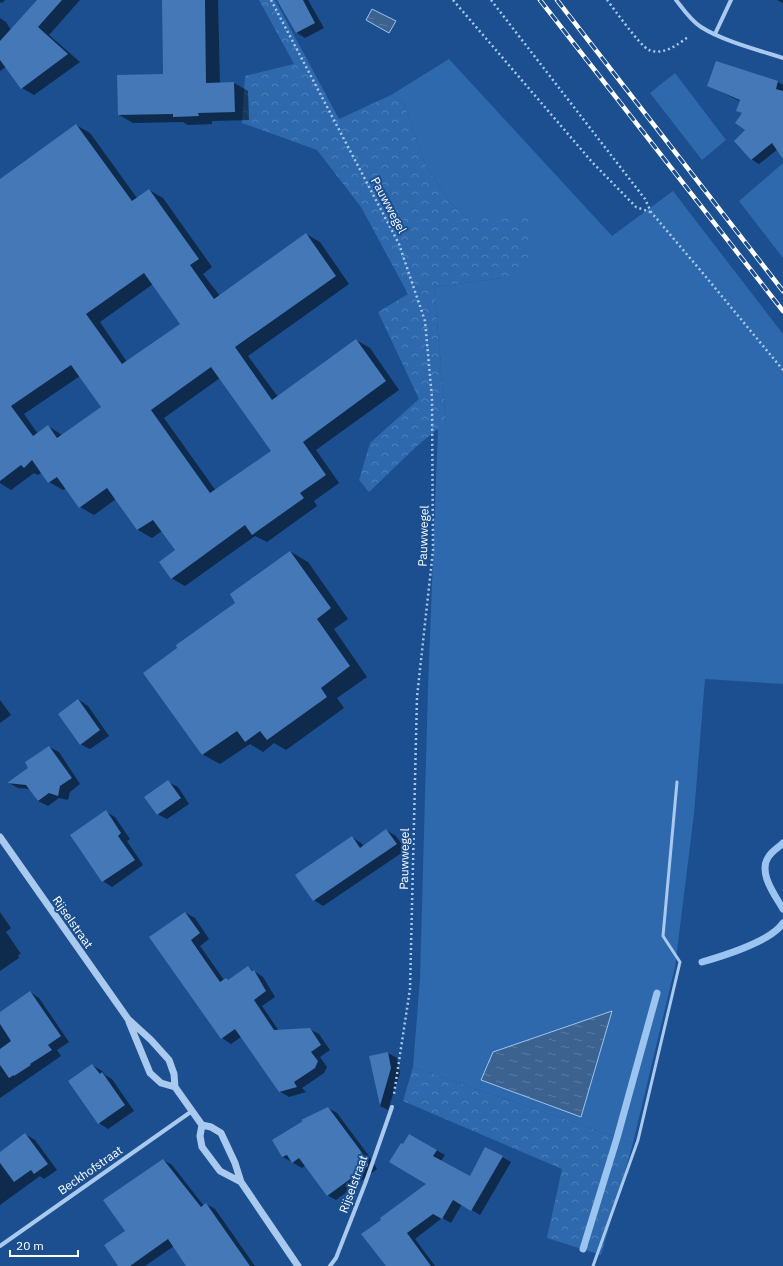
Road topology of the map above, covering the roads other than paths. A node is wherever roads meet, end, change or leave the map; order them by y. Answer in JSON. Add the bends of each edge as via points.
{"nodes":[{"id":1,"x":676,"y":0,"type":"edge"},
{"id":2,"x":731,"y":0,"type":"edge"},
{"id":3,"x":715,"y":34,"type":"junction"},
{"id":4,"x":783,"y":58,"type":"edge"},
{"id":5,"x":678,"y":782,"type":"dead end"},
{"id":6,"x":0,"y":837,"type":"edge"},
{"id":7,"x":128,"y":1019,"type":"junction"},
{"id":8,"x":174,"y":1086,"type":"junction"},
{"id":9,"x":392,"y":1107,"type":"road end"},
{"id":10,"x":192,"y":1111,"type":"junction"},
{"id":11,"x":202,"y":1125,"type":"junction"},
{"id":12,"x":241,"y":1182,"type":"junction"},
{"id":13,"x":0,"y":1246,"type":"edge"},
{"id":14,"x":298,"y":1266,"type":"edge"},
{"id":15,"x":330,"y":1266,"type":"edge"},
{"id":16,"x":593,"y":1266,"type":"edge"}],
"edges":[{"from":1,"to":3,"type":"street","via":[[700,26]]},
{"from":2,"to":3,"type":"street"},
{"from":3,"to":4,"type":"street"},
{"from":5,"to":16,"type":"lane","via":[[662,936],[680,962],[638,1140]]},
{"from":6,"to":7,"type":"street","name":"Rijselstraat"},
{"from":7,"to":8,"type":"street","name":"Rijselstraat","via":[[169,1060],[174,1074]]},
{"from":7,"to":8,"type":"street","name":"Rijselstraat","via":[[150,1073],[161,1082]]},
{"from":8,"to":10,"type":"street","name":"Rijselstraat"},
{"from":9,"to":15,"type":"street","name":"Rijselstraat","via":[[365,1184],[336,1258]]},
{"from":10,"to":11,"type":"street","name":"Rijselstraat"},
{"from":10,"to":13,"type":"street","name":"Beckhofstraat"},
{"from":11,"to":12,"type":"street","via":[[221,1133]]},
{"from":11,"to":12,"type":"street","via":[[202,1147],[220,1171]]},
{"from":12,"to":14,"type":"street"}]}
